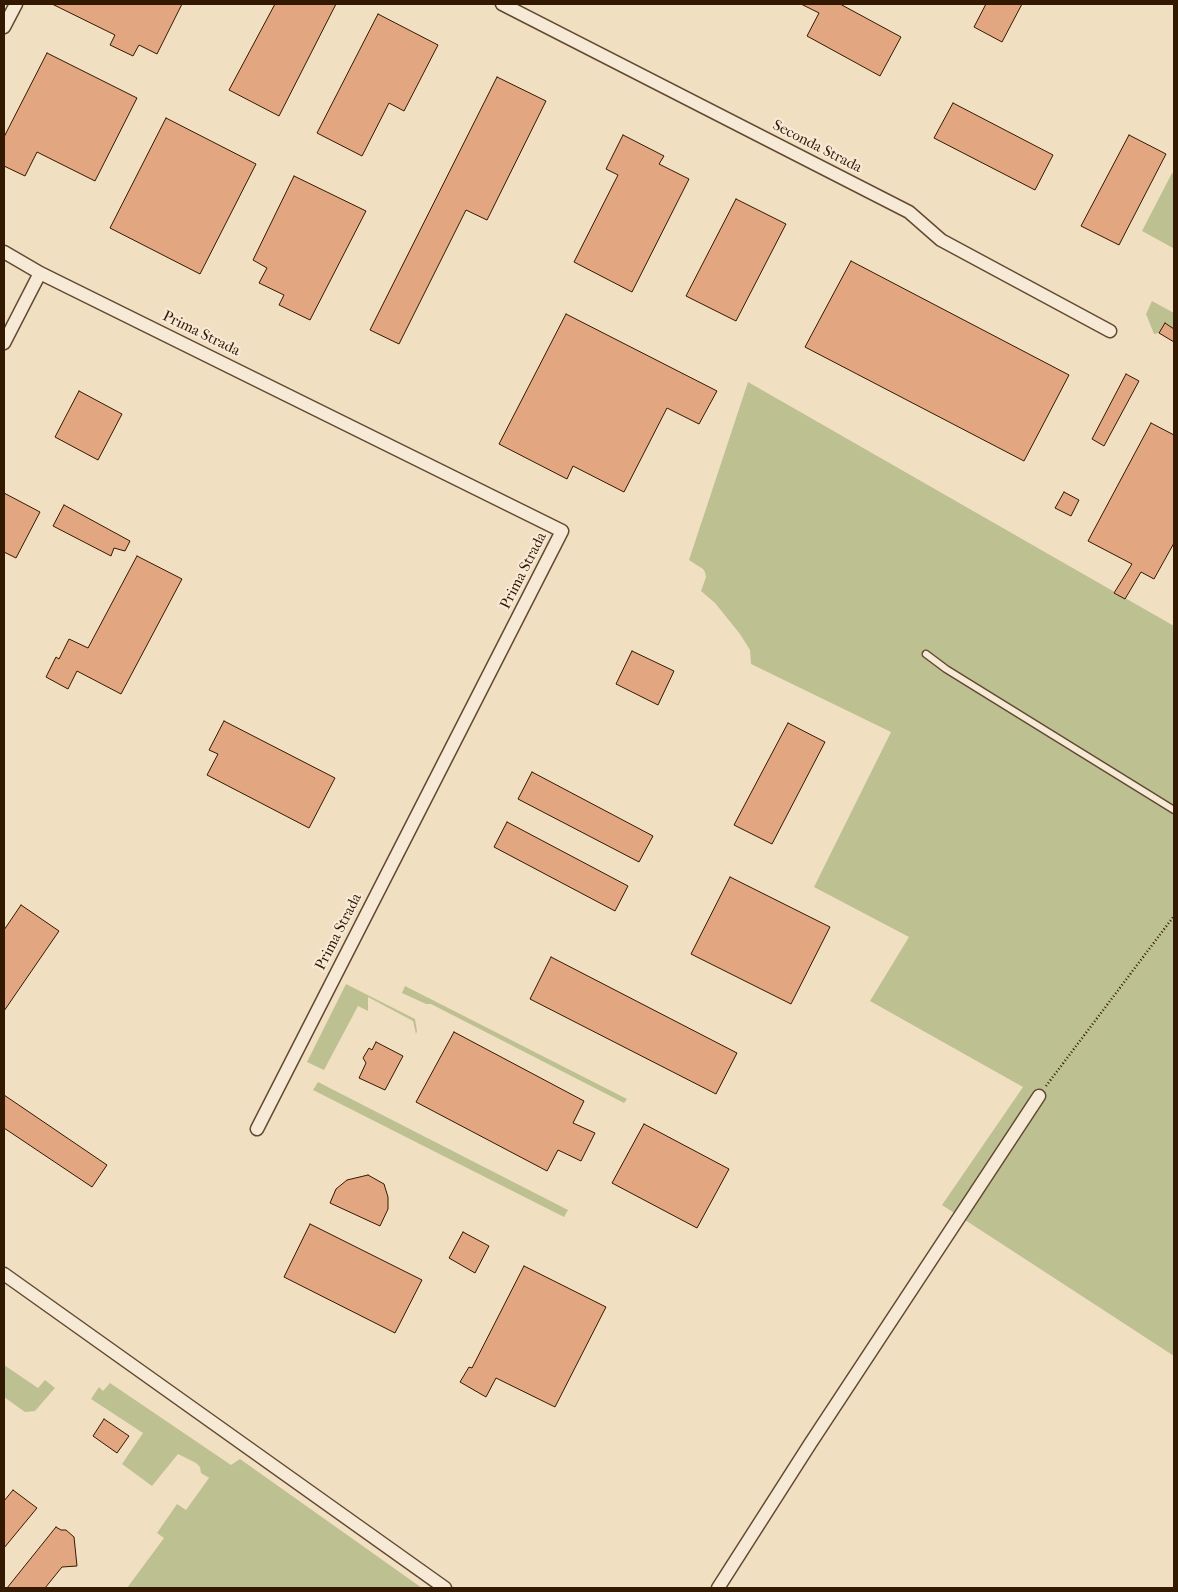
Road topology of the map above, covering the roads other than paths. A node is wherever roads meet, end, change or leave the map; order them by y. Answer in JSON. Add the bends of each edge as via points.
{"nodes":[{"id":1,"x":16,"y":4,"type":"edge"},
{"id":2,"x":502,"y":4,"type":"edge"},
{"id":3,"x":4,"y":27,"type":"edge"},
{"id":4,"x":4,"y":252,"type":"edge"},
{"id":5,"x":40,"y":273,"type":"junction"},
{"id":6,"x":1110,"y":331,"type":"dead end"},
{"id":7,"x":4,"y":343,"type":"edge"},
{"id":8,"x":926,"y":654,"type":"dead end"},
{"id":9,"x":1174,"y":810,"type":"edge"},
{"id":10,"x":1040,"y":1096,"type":"road end"},
{"id":11,"x":257,"y":1129,"type":"dead end"},
{"id":12,"x":4,"y":1274,"type":"edge"},
{"id":13,"x":445,"y":1588,"type":"edge"},
{"id":14,"x":718,"y":1588,"type":"edge"}],
"edges":[{"from":1,"to":3,"type":"street"},
{"from":2,"to":6,"type":"street","name":"Seconda Strada","via":[[909,212],[941,240]]},
{"from":4,"to":5,"type":"street","name":"Prima Strada"},
{"from":5,"to":7,"type":"street"},
{"from":5,"to":11,"type":"street","name":"Prima Strada","via":[[562,531]]},
{"from":8,"to":9,"type":"lane"},
{"from":10,"to":14,"type":"street","via":[[815,1435]]},
{"from":12,"to":13,"type":"street"}]}
